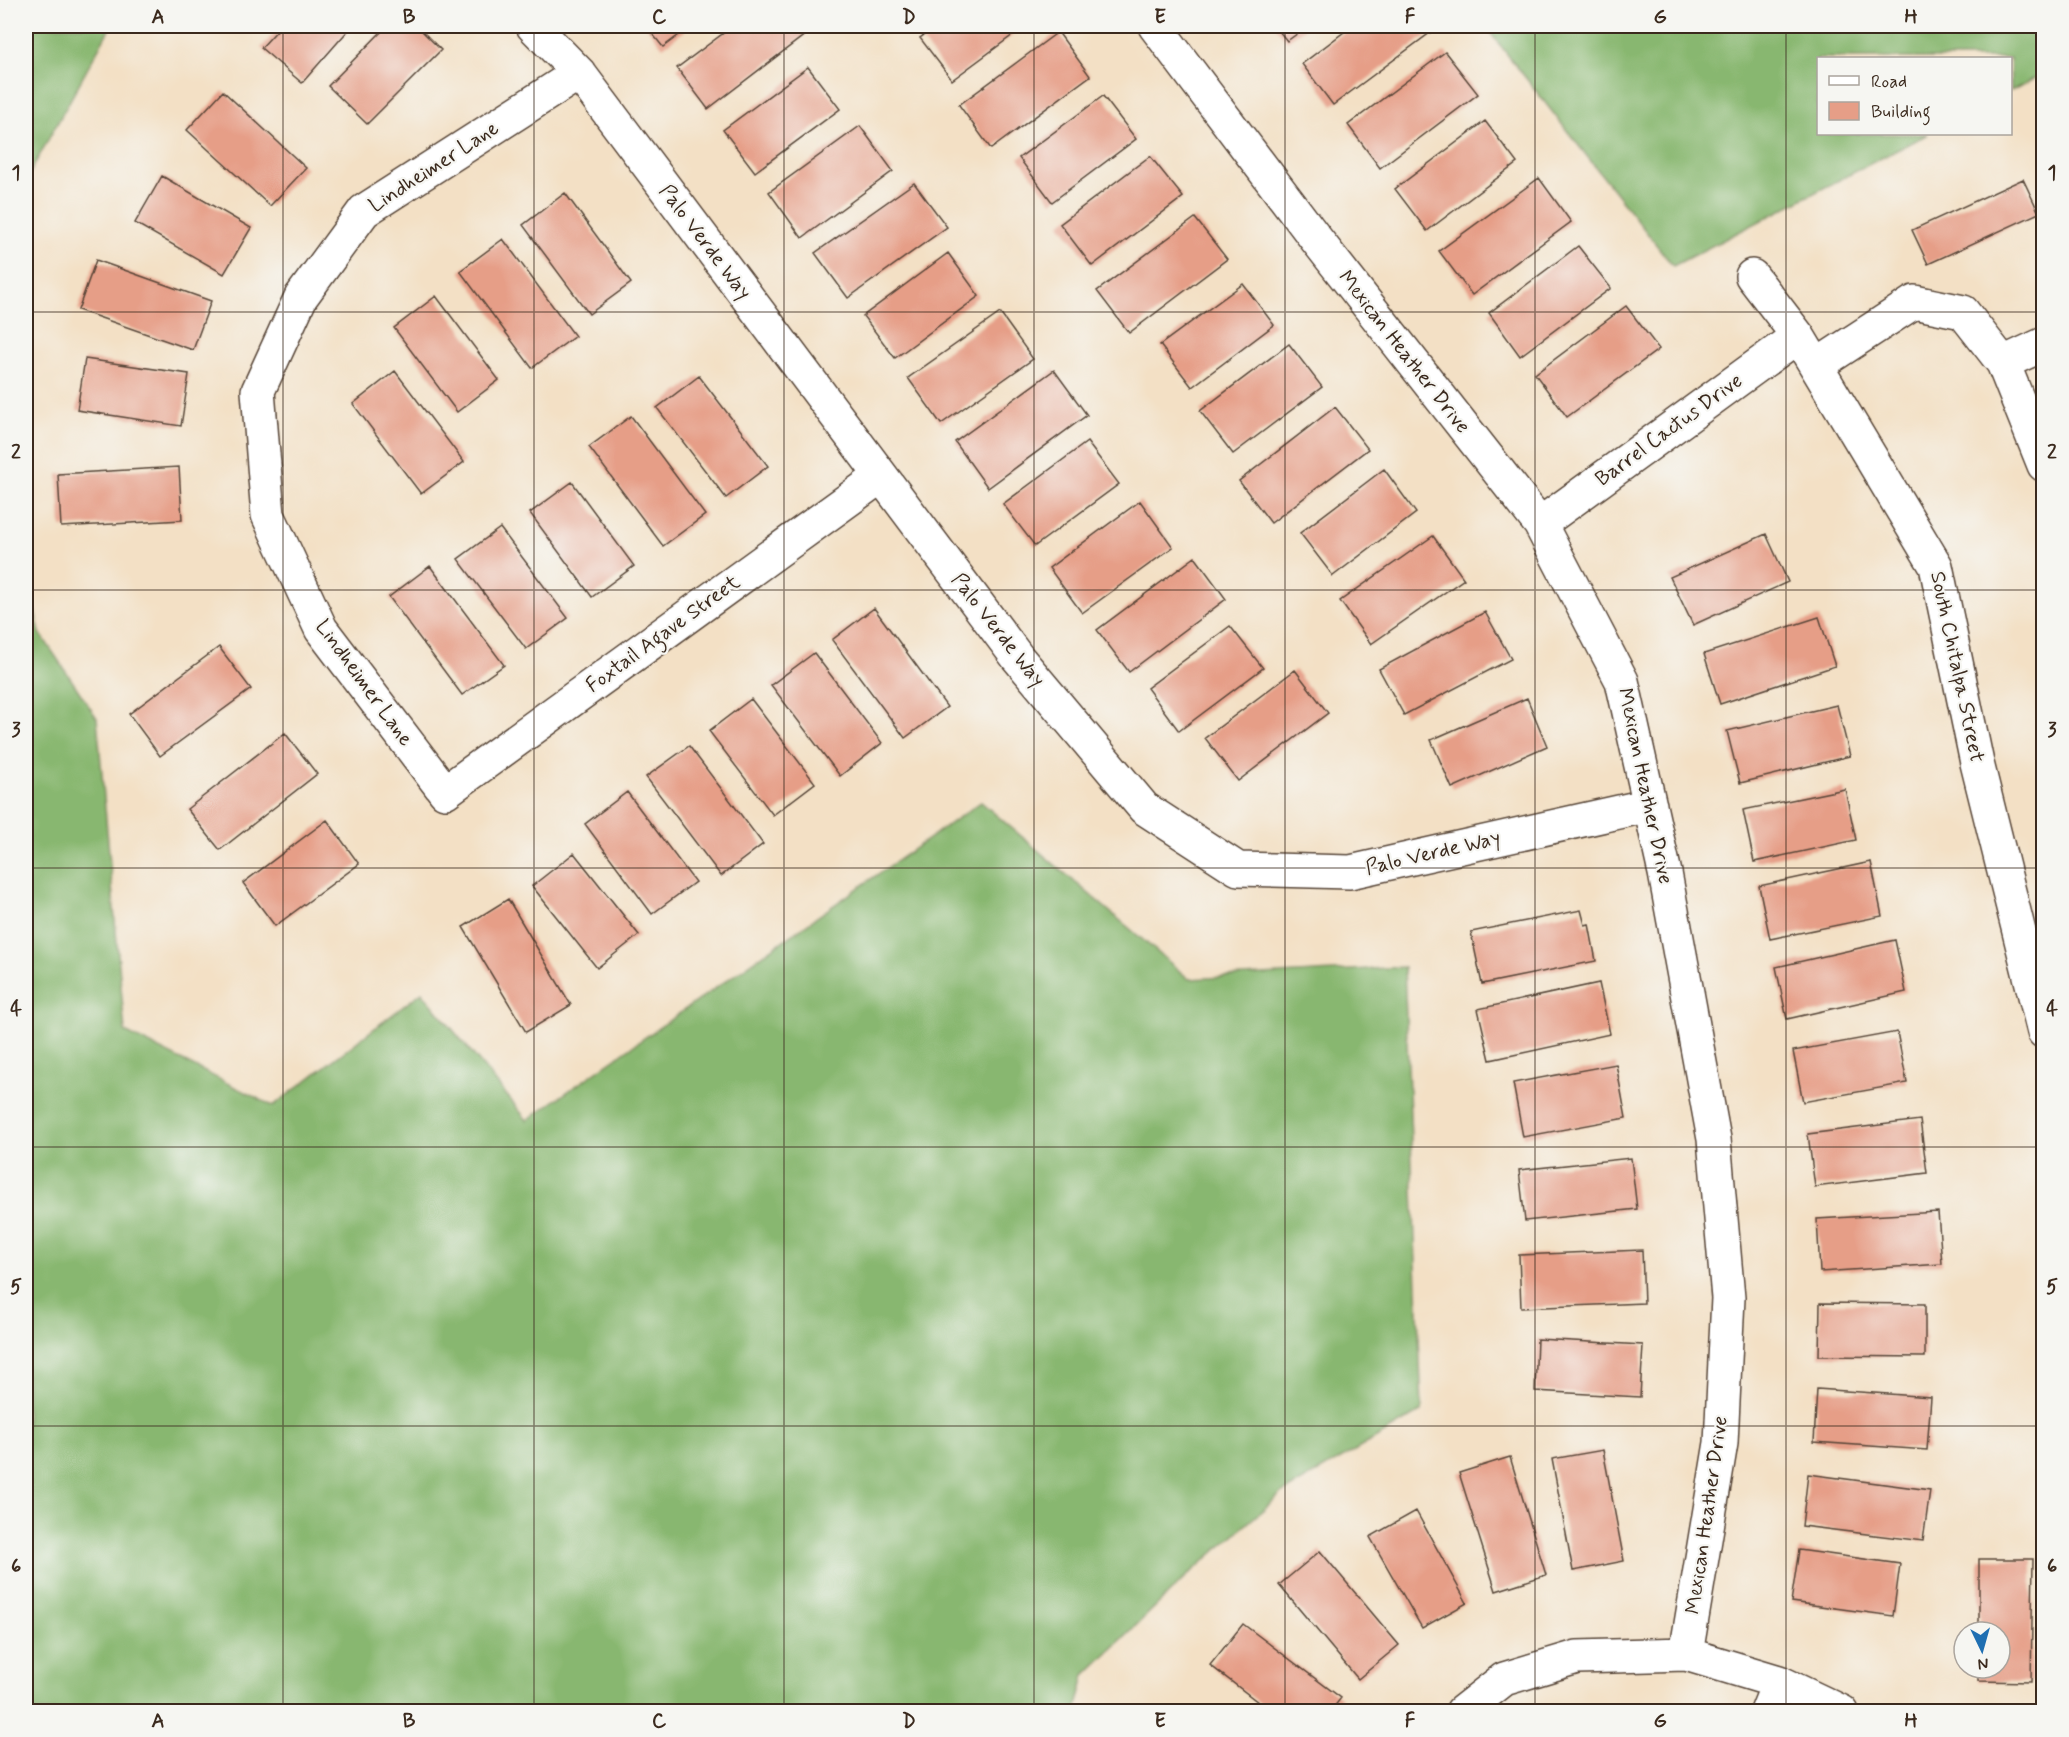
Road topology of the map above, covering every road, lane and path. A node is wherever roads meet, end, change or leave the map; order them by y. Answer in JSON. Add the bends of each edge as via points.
{"nodes":[{"id":1,"x":533,"y":26,"type":"edge"},
{"id":2,"x":1155,"y":26,"type":"edge"},
{"id":3,"x":579,"y":73,"type":"junction"},
{"id":4,"x":1752,"y":276,"type":"dead end"},
{"id":5,"x":1798,"y":336,"type":"junction"},
{"id":6,"x":2043,"y":344,"type":"edge"},
{"id":7,"x":2003,"y":363,"type":"junction"},
{"id":8,"x":1816,"y":366,"type":"junction"},
{"id":9,"x":2043,"y":465,"type":"edge"},
{"id":10,"x":881,"y":476,"type":"junction"},
{"id":11,"x":1540,"y":524,"type":"junction"},
{"id":12,"x":445,"y":792,"type":"joint"},
{"id":13,"x":1650,"y":805,"type":"junction"},
{"id":14,"x":2043,"y":1032,"type":"edge"},
{"id":15,"x":1686,"y":1654,"type":"junction"},
{"id":16,"x":1773,"y":1697,"type":"edge"},
{"id":17,"x":1462,"y":1712,"type":"edge"},
{"id":18,"x":1842,"y":1712,"type":"edge"}],
"edges":[{"from":1,"to":3,"type":"street","name":"Palo Verde Way"},
{"from":2,"to":11,"type":"street","name":"Mexican Heather Drive"},
{"from":3,"to":10,"type":"street","name":"Palo Verde Way"},
{"from":3,"to":12,"type":"street","name":"Lindheimer Lane","via":[[364,211],[301,297],[258,391],[268,515],[321,629]]},
{"from":4,"to":5,"type":"street","name":"South Chitalpa Street"},
{"from":5,"to":8,"type":"street","name":"South Chitalpa Street"},
{"from":5,"to":11,"type":"street","name":"Barrel Cactus Drive"},
{"from":6,"to":7,"type":"street"},
{"from":7,"to":8,"type":"street","via":[[1963,312],[1914,302]]},
{"from":7,"to":9,"type":"street"},
{"from":8,"to":14,"type":"street","name":"South Chitalpa Street","via":[[1936,566],[1977,763]]},
{"from":10,"to":12,"type":"street","name":"Foxtail Agave Street"},
{"from":10,"to":13,"type":"street","name":"Palo Verde Way","via":[[1018,658],[1144,808],[1238,869],[1350,872]]},
{"from":11,"to":13,"type":"street","name":"Mexican Heather Drive","via":[[1623,681]]},
{"from":13,"to":15,"type":"street","name":"Mexican Heather Drive","via":[[1714,1139],[1728,1298],[1722,1443]]},
{"from":15,"to":16,"type":"street"},
{"from":15,"to":17,"type":"street","via":[[1577,1657],[1504,1679]]},
{"from":16,"to":18,"type":"street"}]}
